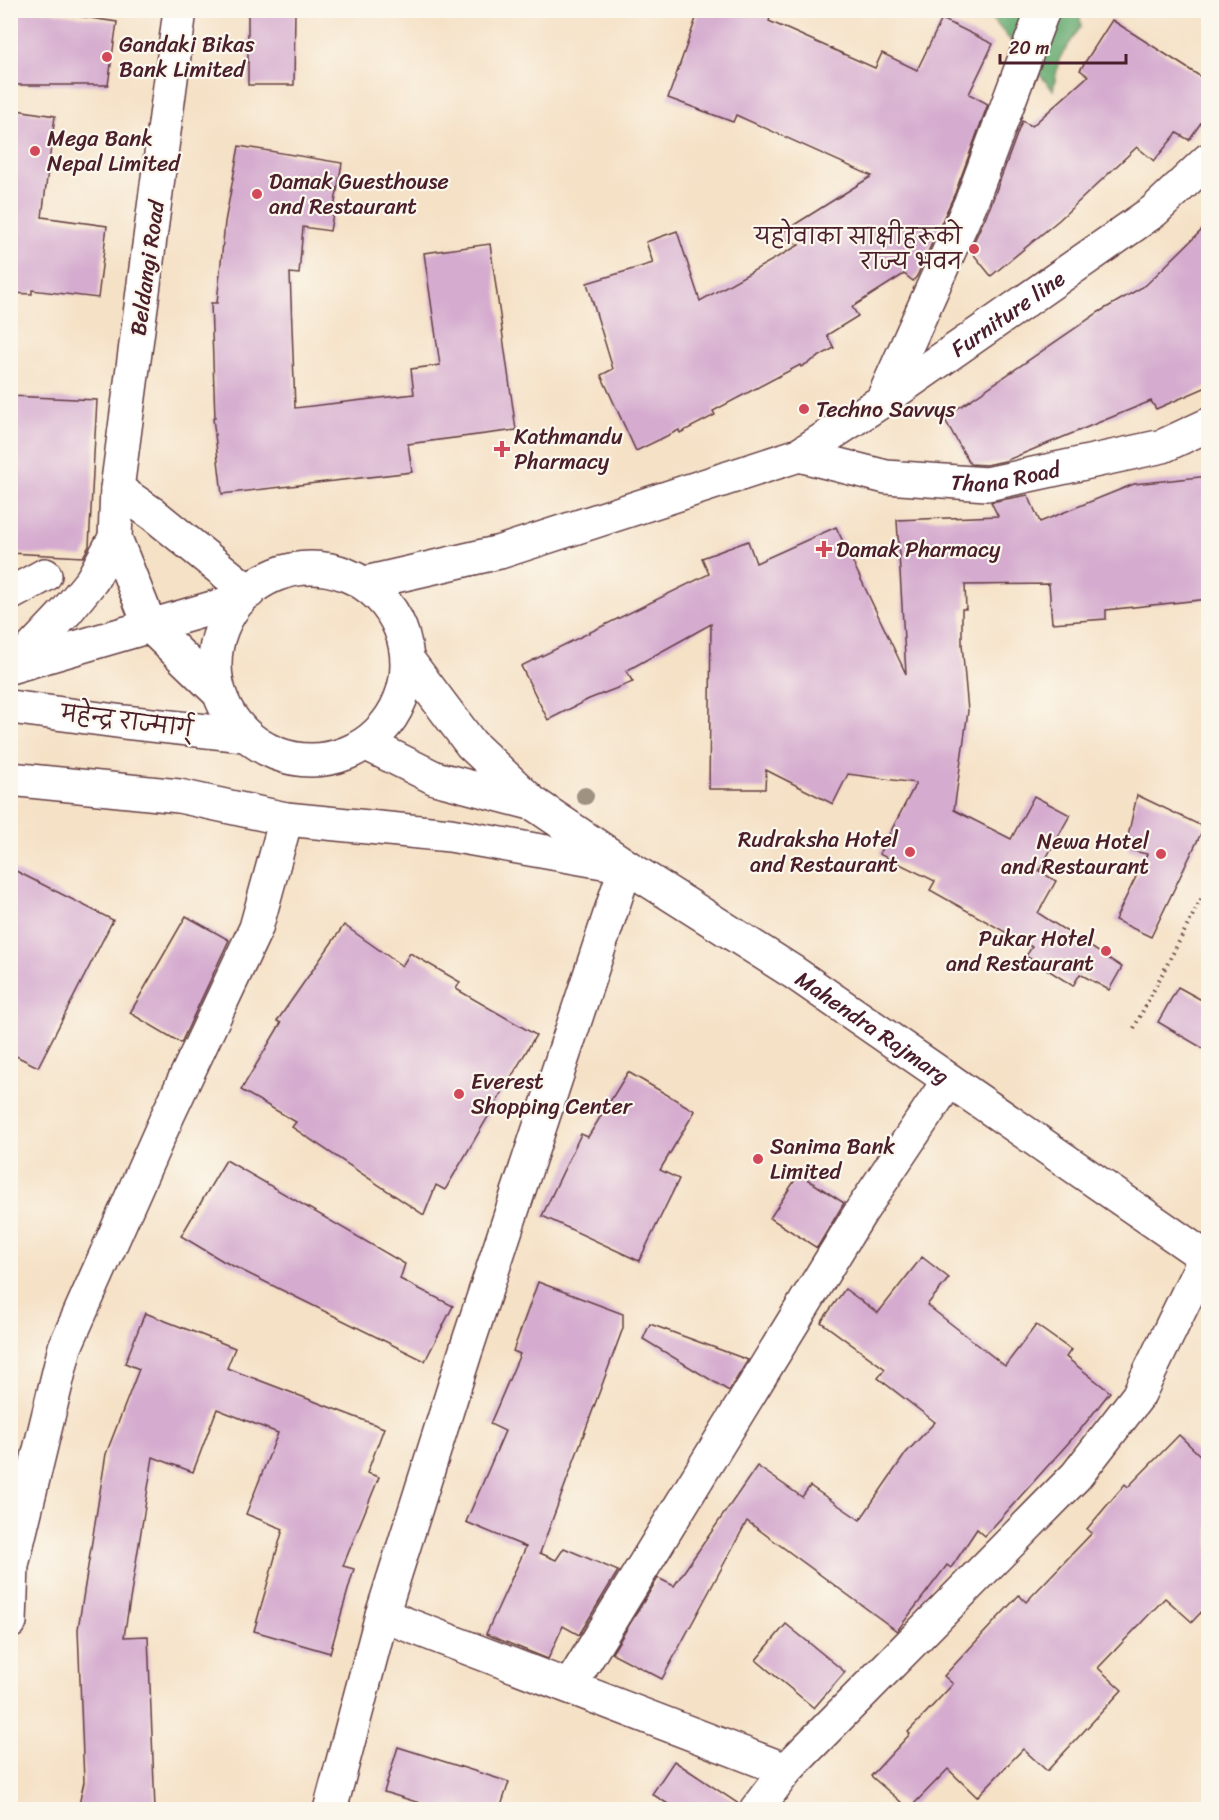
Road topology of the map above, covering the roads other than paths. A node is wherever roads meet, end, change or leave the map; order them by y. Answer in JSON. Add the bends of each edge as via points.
{"nodes":[{"id":1,"x":180,"y":10,"type":"edge"},
{"id":2,"x":1043,"y":10,"type":"edge"},
{"id":3,"x":1209,"y":160,"type":"edge"},
{"id":4,"x":882,"y":401,"type":"junction"},
{"id":5,"x":1209,"y":425,"type":"edge"},
{"id":6,"x":799,"y":455,"type":"junction"},
{"id":7,"x":117,"y":489,"type":"junction"},
{"id":8,"x":115,"y":538,"type":"junction"},
{"id":9,"x":45,"y":575,"type":"dead end"},
{"id":10,"x":365,"y":583,"type":"junction"},
{"id":11,"x":10,"y":594,"type":"edge"},
{"id":12,"x":243,"y":596,"type":"junction"},
{"id":13,"x":150,"y":626,"type":"junction"},
{"id":14,"x":410,"y":663,"type":"junction"},
{"id":15,"x":14,"y":666,"type":"edge"},
{"id":16,"x":216,"y":690,"type":"junction"},
{"id":17,"x":10,"y":707,"type":"edge"},
{"id":18,"x":244,"y":735,"type":"junction"},
{"id":19,"x":369,"y":745,"type":"junction"},
{"id":20,"x":10,"y":779,"type":"edge"},
{"id":21,"x":532,"y":803,"type":"junction"},
{"id":22,"x":286,"y":819,"type":"junction"},
{"id":23,"x":626,"y":866,"type":"junction"},
{"id":24,"x":949,"y":1080,"type":"junction"},
{"id":25,"x":1208,"y":1257,"type":"edge"},
{"id":26,"x":382,"y":1616,"type":"junction"},
{"id":27,"x":10,"y":1622,"type":"edge"},
{"id":28,"x":570,"y":1686,"type":"junction"},
{"id":29,"x":786,"y":1770,"type":"junction"},
{"id":30,"x":330,"y":1809,"type":"edge"},
{"id":31,"x":756,"y":1809,"type":"edge"}],
"edges":[{"from":1,"to":7,"type":"main road","name":"Beldangi Road"},
{"from":2,"to":4,"type":"main road","via":[[972,200]]},
{"from":3,"to":4,"type":"main road","name":"Furniture line","via":[[1154,211]]},
{"from":4,"to":6,"type":"main road","name":"Furniture line"},
{"from":5,"to":6,"type":"main road","name":"Thana Road","via":[[1162,446],[987,484],[886,477]]},
{"from":6,"to":10,"type":"main road","name":"Furniture line","via":[[500,552]]},
{"from":7,"to":8,"type":"main road","name":"Beldangi Road"},
{"from":7,"to":12,"type":"main road","via":[[153,514]]},
{"from":8,"to":13,"type":"main road"},
{"from":8,"to":15,"type":"main road","via":[[85,590]]},
{"from":9,"to":11,"type":"main road"},
{"from":10,"to":12,"type":"main road","name":"महेन्द्र राज्मार्ग्","via":[[321,567],[274,574]]},
{"from":10,"to":14,"type":"main road","name":"महेन्द्र राज्मार्ग्","via":[[397,618]]},
{"from":12,"to":13,"type":"main road","name":"महेन्द्र राज्मार्ग्"},
{"from":12,"to":16,"type":"main road","name":"महेन्द्र राज्मार्ग्","via":[[214,644]]},
{"from":13,"to":15,"type":"main road","name":"महेन्द्र राज्मार्ग्"},
{"from":13,"to":16,"type":"main road"},
{"from":14,"to":19,"type":"main road","name":"महेन्द्र राज्मार्ग्","via":[[399,709]]},
{"from":14,"to":21,"type":"main road","name":"महेन्द्र राज्मार्ग्","via":[[471,744]]},
{"from":16,"to":18,"type":"main road","name":"महेन्द्र राज्मार्ग्"},
{"from":17,"to":18,"type":"main road","name":"महेन्द्र राज्मार्ग्"},
{"from":18,"to":19,"type":"main road","name":"महेन्द्र राज्मार्ग्","via":[[278,753],[305,759],[334,758]]},
{"from":19,"to":21,"type":"main road","via":[[435,778]]},
{"from":20,"to":22,"type":"main road","via":[[179,796]]},
{"from":21,"to":23,"type":"main road","name":"Mahendra Rajmarg"},
{"from":22,"to":23,"type":"main road","via":[[450,835]]},
{"from":22,"to":27,"type":"main road","via":[[256,928],[65,1347],[12,1565]]},
{"from":23,"to":24,"type":"main road","name":"Mahendra Rajmarg","via":[[793,972]]},
{"from":23,"to":26,"type":"main road"},
{"from":24,"to":25,"type":"main road","name":"Mahendra Rajmarg"},
{"from":24,"to":28,"type":"main road","via":[[860,1213]]},
{"from":25,"to":29,"type":"main road","via":[[1138,1396],[1076,1476]]},
{"from":26,"to":28,"type":"main road"},
{"from":26,"to":30,"type":"main road"},
{"from":28,"to":29,"type":"main road"},
{"from":29,"to":31,"type":"main road"}]}
